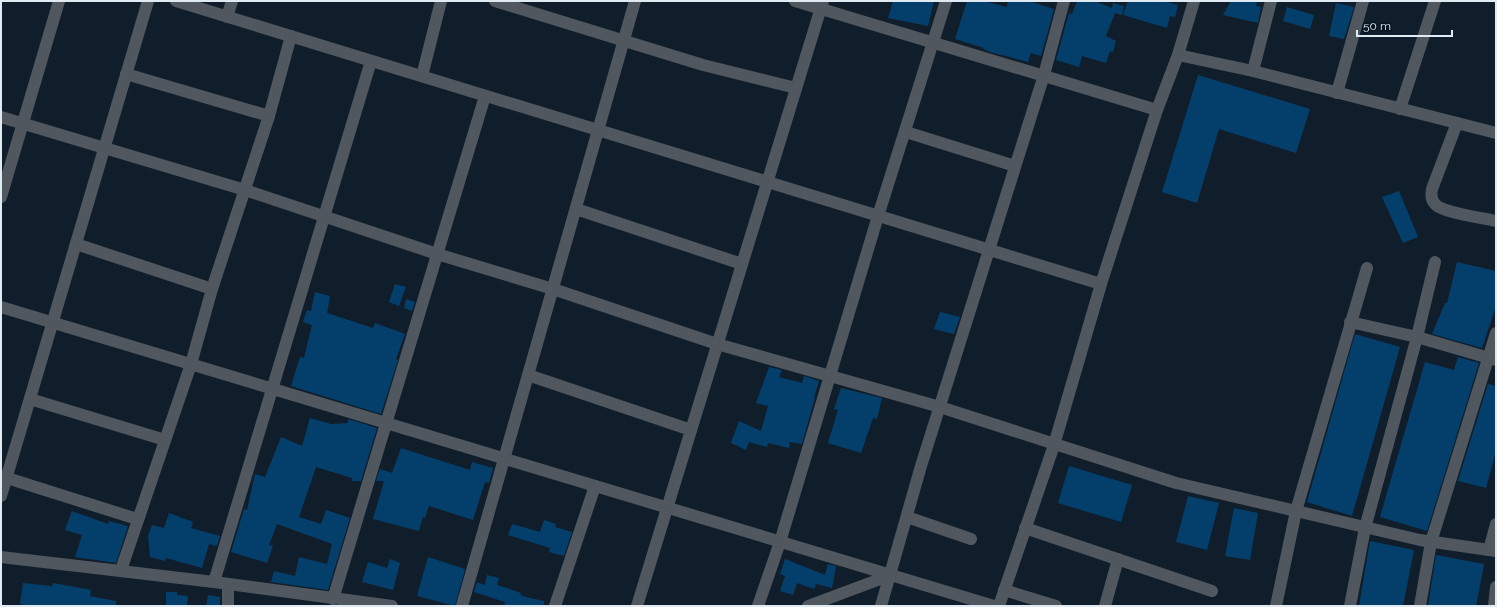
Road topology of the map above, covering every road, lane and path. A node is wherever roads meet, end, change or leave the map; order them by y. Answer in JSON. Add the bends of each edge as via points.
{"nodes":[{"id":1,"x":59,"y":1,"type":"edge"},
{"id":2,"x":148,"y":1,"type":"edge"},
{"id":3,"x":176,"y":1,"type":"edge"},
{"id":4,"x":232,"y":1,"type":"edge"},
{"id":5,"x":441,"y":1,"type":"edge"},
{"id":6,"x":495,"y":1,"type":"edge"},
{"id":7,"x":636,"y":1,"type":"edge"},
{"id":8,"x":795,"y":1,"type":"edge"},
{"id":9,"x":946,"y":1,"type":"edge"},
{"id":10,"x":1064,"y":1,"type":"edge"},
{"id":11,"x":1194,"y":1,"type":"edge"},
{"id":12,"x":1271,"y":1,"type":"edge"},
{"id":13,"x":1363,"y":1,"type":"edge"},
{"id":14,"x":1436,"y":1,"type":"edge"},
{"id":15,"x":822,"y":5,"type":"edge"},
{"id":16,"x":227,"y":16,"type":"junction"},
{"id":17,"x":291,"y":36,"type":"junction"},
{"id":18,"x":624,"y":40,"type":"junction"},
{"id":19,"x":934,"y":42,"type":"junction"},
{"id":20,"x":1178,"y":56,"type":"junction"},
{"id":21,"x":371,"y":61,"type":"junction"},
{"id":22,"x":1253,"y":71,"type":"junction"},
{"id":23,"x":126,"y":74,"type":"junction"},
{"id":24,"x":1044,"y":75,"type":"junction"},
{"id":25,"x":422,"y":76,"type":"junction"},
{"id":26,"x":796,"y":88,"type":"junction"},
{"id":27,"x":1337,"y":93,"type":"junction"},
{"id":28,"x":485,"y":96,"type":"junction"},
{"id":29,"x":1400,"y":109,"type":"junction"},
{"id":30,"x":1157,"y":110,"type":"junction"},
{"id":31,"x":269,"y":116,"type":"junction"},
{"id":32,"x":1,"y":117,"type":"edge"},
{"id":33,"x":23,"y":123,"type":"junction"},
{"id":34,"x":1457,"y":123,"type":"junction"},
{"id":35,"x":598,"y":130,"type":"junction"},
{"id":36,"x":906,"y":132,"type":"junction"},
{"id":37,"x":1496,"y":133,"type":"edge"},
{"id":38,"x":104,"y":148,"type":"junction"},
{"id":39,"x":1015,"y":166,"type":"junction"},
{"id":40,"x":767,"y":182,"type":"junction"},
{"id":41,"x":246,"y":190,"type":"junction"},
{"id":42,"x":1,"y":197,"type":"edge"},
{"id":43,"x":576,"y":209,"type":"junction"},
{"id":44,"x":324,"y":216,"type":"junction"},
{"id":45,"x":878,"y":216,"type":"junction"},
{"id":46,"x":1496,"y":221,"type":"edge"},
{"id":47,"x":76,"y":244,"type":"junction"},
{"id":48,"x":988,"y":250,"type":"junction"},
{"id":49,"x":438,"y":254,"type":"junction"},
{"id":50,"x":1436,"y":262,"type":"dead end"},
{"id":51,"x":742,"y":264,"type":"junction"},
{"id":52,"x":1367,"y":268,"type":"dead end"},
{"id":53,"x":1101,"y":284,"type":"junction"},
{"id":54,"x":212,"y":289,"type":"junction"},
{"id":55,"x":553,"y":289,"type":"junction"},
{"id":56,"x":1,"y":307,"type":"edge"},
{"id":57,"x":52,"y":322,"type":"junction"},
{"id":58,"x":1350,"y":322,"type":"junction"},
{"id":59,"x":1496,"y":333,"type":"edge"},
{"id":60,"x":1417,"y":337,"type":"junction"},
{"id":61,"x":717,"y":344,"type":"junction"},
{"id":62,"x":1492,"y":359,"type":"edge"},
{"id":63,"x":191,"y":364,"type":"junction"},
{"id":64,"x":528,"y":375,"type":"junction"},
{"id":65,"x":831,"y":377,"type":"junction"},
{"id":66,"x":272,"y":388,"type":"junction"},
{"id":67,"x":30,"y":399,"type":"junction"},
{"id":68,"x":940,"y":407,"type":"junction"},
{"id":69,"x":387,"y":423,"type":"junction"},
{"id":70,"x":691,"y":430,"type":"junction"},
{"id":71,"x":165,"y":440,"type":"junction"},
{"id":72,"x":1054,"y":445,"type":"junction"},
{"id":73,"x":505,"y":458,"type":"junction"},
{"id":74,"x":6,"y":478,"type":"junction"},
{"id":75,"x":595,"y":486,"type":"junction"},
{"id":76,"x":1,"y":496,"type":"edge"},
{"id":77,"x":667,"y":508,"type":"junction"},
{"id":78,"x":1296,"y":511,"type":"junction"},
{"id":79,"x":907,"y":517,"type":"junction"},
{"id":80,"x":137,"y":519,"type":"junction"},
{"id":81,"x":1496,"y":524,"type":"edge"},
{"id":82,"x":1025,"y":528,"type":"junction"},
{"id":83,"x":1365,"y":528,"type":"junction"},
{"id":84,"x":971,"y":539,"type":"dead end"},
{"id":85,"x":780,"y":542,"type":"junction"},
{"id":86,"x":1431,"y":542,"type":"junction"},
{"id":87,"x":1493,"y":551,"type":"edge"},
{"id":88,"x":1,"y":557,"type":"edge"},
{"id":89,"x":1118,"y":559,"type":"junction"},
{"id":90,"x":121,"y":570,"type":"junction"},
{"id":91,"x":891,"y":575,"type":"junction"},
{"id":92,"x":214,"y":582,"type":"junction"},
{"id":93,"x":228,"y":585,"type":"junction"},
{"id":94,"x":1496,"y":587,"type":"edge"},
{"id":95,"x":1004,"y":590,"type":"junction"},
{"id":96,"x":1212,"y":591,"type":"dead end"},
{"id":97,"x":334,"y":599,"type":"junction"},
{"id":98,"x":228,"y":606,"type":"edge"},
{"id":99,"x":392,"y":606,"type":"edge"},
{"id":100,"x":462,"y":606,"type":"edge"},
{"id":101,"x":555,"y":606,"type":"edge"},
{"id":102,"x":636,"y":606,"type":"edge"},
{"id":103,"x":758,"y":606,"type":"edge"},
{"id":104,"x":808,"y":606,"type":"edge"},
{"id":105,"x":881,"y":606,"type":"edge"},
{"id":106,"x":994,"y":606,"type":"edge"},
{"id":107,"x":999,"y":606,"type":"edge"},
{"id":108,"x":1056,"y":606,"type":"edge"},
{"id":109,"x":1105,"y":606,"type":"edge"},
{"id":110,"x":1276,"y":606,"type":"edge"},
{"id":111,"x":1350,"y":606,"type":"edge"},
{"id":112,"x":1420,"y":606,"type":"edge"},
{"id":113,"x":1494,"y":606,"type":"edge"}],
"edges":[{"from":1,"to":33,"type":"street"},
{"from":2,"to":23,"type":"street"},
{"from":3,"to":16,"type":"street"},
{"from":4,"to":16,"type":"street"},
{"from":5,"to":25,"type":"street"},
{"from":6,"to":18,"type":"street"},
{"from":7,"to":18,"type":"street"},
{"from":8,"to":15,"type":"street"},
{"from":9,"to":19,"type":"street"},
{"from":10,"to":24,"type":"street"},
{"from":11,"to":20,"type":"street"},
{"from":12,"to":22,"type":"street"},
{"from":13,"to":27,"type":"street"},
{"from":14,"to":29,"type":"street"},
{"from":15,"to":19,"type":"street"},
{"from":15,"to":26,"type":"street"},
{"from":16,"to":17,"type":"street"},
{"from":17,"to":21,"type":"street"},
{"from":17,"to":31,"type":"street"},
{"from":18,"to":26,"type":"street","via":[[703,65]]},
{"from":18,"to":35,"type":"street"},
{"from":19,"to":24,"type":"street"},
{"from":19,"to":36,"type":"street"},
{"from":20,"to":22,"type":"street"},
{"from":20,"to":30,"type":"street"},
{"from":21,"to":25,"type":"street"},
{"from":21,"to":44,"type":"street"},
{"from":22,"to":27,"type":"street"},
{"from":23,"to":31,"type":"street"},
{"from":23,"to":38,"type":"street"},
{"from":24,"to":30,"type":"street"},
{"from":24,"to":39,"type":"street"},
{"from":25,"to":28,"type":"street"},
{"from":26,"to":40,"type":"street"},
{"from":27,"to":29,"type":"street"},
{"from":28,"to":35,"type":"street"},
{"from":28,"to":49,"type":"street"},
{"from":29,"to":34,"type":"street"},
{"from":30,"to":53,"type":"street"},
{"from":31,"to":41,"type":"street"},
{"from":32,"to":33,"type":"street"},
{"from":33,"to":38,"type":"street"},
{"from":33,"to":42,"type":"street"},
{"from":34,"to":37,"type":"street"},
{"from":34,"to":46,"type":"street","via":[[1432,189],[1432,200],[1440,208],[1458,214]]},
{"from":35,"to":40,"type":"street"},
{"from":35,"to":43,"type":"street"},
{"from":36,"to":39,"type":"street"},
{"from":36,"to":45,"type":"street"},
{"from":38,"to":41,"type":"street"},
{"from":38,"to":47,"type":"street"},
{"from":39,"to":48,"type":"street"},
{"from":40,"to":45,"type":"street"},
{"from":40,"to":51,"type":"street"},
{"from":41,"to":44,"type":"street"},
{"from":41,"to":54,"type":"street"},
{"from":43,"to":51,"type":"street"},
{"from":43,"to":55,"type":"street"},
{"from":44,"to":49,"type":"street"},
{"from":44,"to":66,"type":"street"},
{"from":45,"to":48,"type":"street"},
{"from":45,"to":65,"type":"street"},
{"from":47,"to":54,"type":"street"},
{"from":47,"to":57,"type":"street"},
{"from":48,"to":53,"type":"street"},
{"from":48,"to":68,"type":"street"},
{"from":49,"to":55,"type":"street"},
{"from":49,"to":69,"type":"street"},
{"from":50,"to":60,"type":"street"},
{"from":51,"to":61,"type":"street"},
{"from":52,"to":58,"type":"street"},
{"from":53,"to":72,"type":"street"},
{"from":54,"to":63,"type":"street"},
{"from":55,"to":61,"type":"street"},
{"from":55,"to":64,"type":"street"},
{"from":56,"to":57,"type":"street"},
{"from":57,"to":63,"type":"street"},
{"from":57,"to":67,"type":"street"},
{"from":58,"to":60,"type":"street"},
{"from":58,"to":78,"type":"street"},
{"from":59,"to":62,"type":"street"},
{"from":60,"to":62,"type":"street"},
{"from":60,"to":83,"type":"street"},
{"from":61,"to":65,"type":"street"},
{"from":61,"to":70,"type":"street"},
{"from":62,"to":86,"type":"street"},
{"from":63,"to":66,"type":"street"},
{"from":63,"to":71,"type":"street"},
{"from":64,"to":70,"type":"street"},
{"from":64,"to":73,"type":"street"},
{"from":65,"to":68,"type":"street"},
{"from":65,"to":85,"type":"street"},
{"from":66,"to":69,"type":"street"},
{"from":66,"to":92,"type":"street"},
{"from":67,"to":71,"type":"street"},
{"from":67,"to":74,"type":"street"},
{"from":68,"to":72,"type":"street"},
{"from":68,"to":79,"type":"street"},
{"from":69,"to":73,"type":"street"},
{"from":69,"to":97,"type":"street"},
{"from":70,"to":77,"type":"street"},
{"from":71,"to":80,"type":"street"},
{"from":72,"to":78,"type":"street","via":[[1176,483]]},
{"from":72,"to":82,"type":"street"},
{"from":73,"to":75,"type":"street"},
{"from":73,"to":100,"type":"street"},
{"from":74,"to":76,"type":"street"},
{"from":74,"to":80,"type":"street"},
{"from":75,"to":77,"type":"street"},
{"from":75,"to":101,"type":"street"},
{"from":77,"to":85,"type":"street"},
{"from":77,"to":102,"type":"street"},
{"from":78,"to":83,"type":"street"},
{"from":78,"to":110,"type":"street"},
{"from":79,"to":84,"type":"street"},
{"from":79,"to":91,"type":"street"},
{"from":80,"to":90,"type":"street"},
{"from":81,"to":87,"type":"street"},
{"from":82,"to":89,"type":"street"},
{"from":82,"to":95,"type":"street"},
{"from":83,"to":86,"type":"street"},
{"from":83,"to":111,"type":"street"},
{"from":85,"to":91,"type":"street"},
{"from":85,"to":103,"type":"street"},
{"from":86,"to":87,"type":"street"},
{"from":86,"to":112,"type":"street"},
{"from":88,"to":90,"type":"street"},
{"from":89,"to":96,"type":"street"},
{"from":89,"to":109,"type":"street"},
{"from":90,"to":92,"type":"street"},
{"from":91,"to":104,"type":"street"},
{"from":91,"to":105,"type":"street"},
{"from":91,"to":106,"type":"street"},
{"from":92,"to":93,"type":"street"},
{"from":93,"to":97,"type":"street"},
{"from":93,"to":98,"type":"street"},
{"from":94,"to":113,"type":"street"},
{"from":95,"to":107,"type":"street"},
{"from":95,"to":108,"type":"street"},
{"from":97,"to":99,"type":"street"}]}
